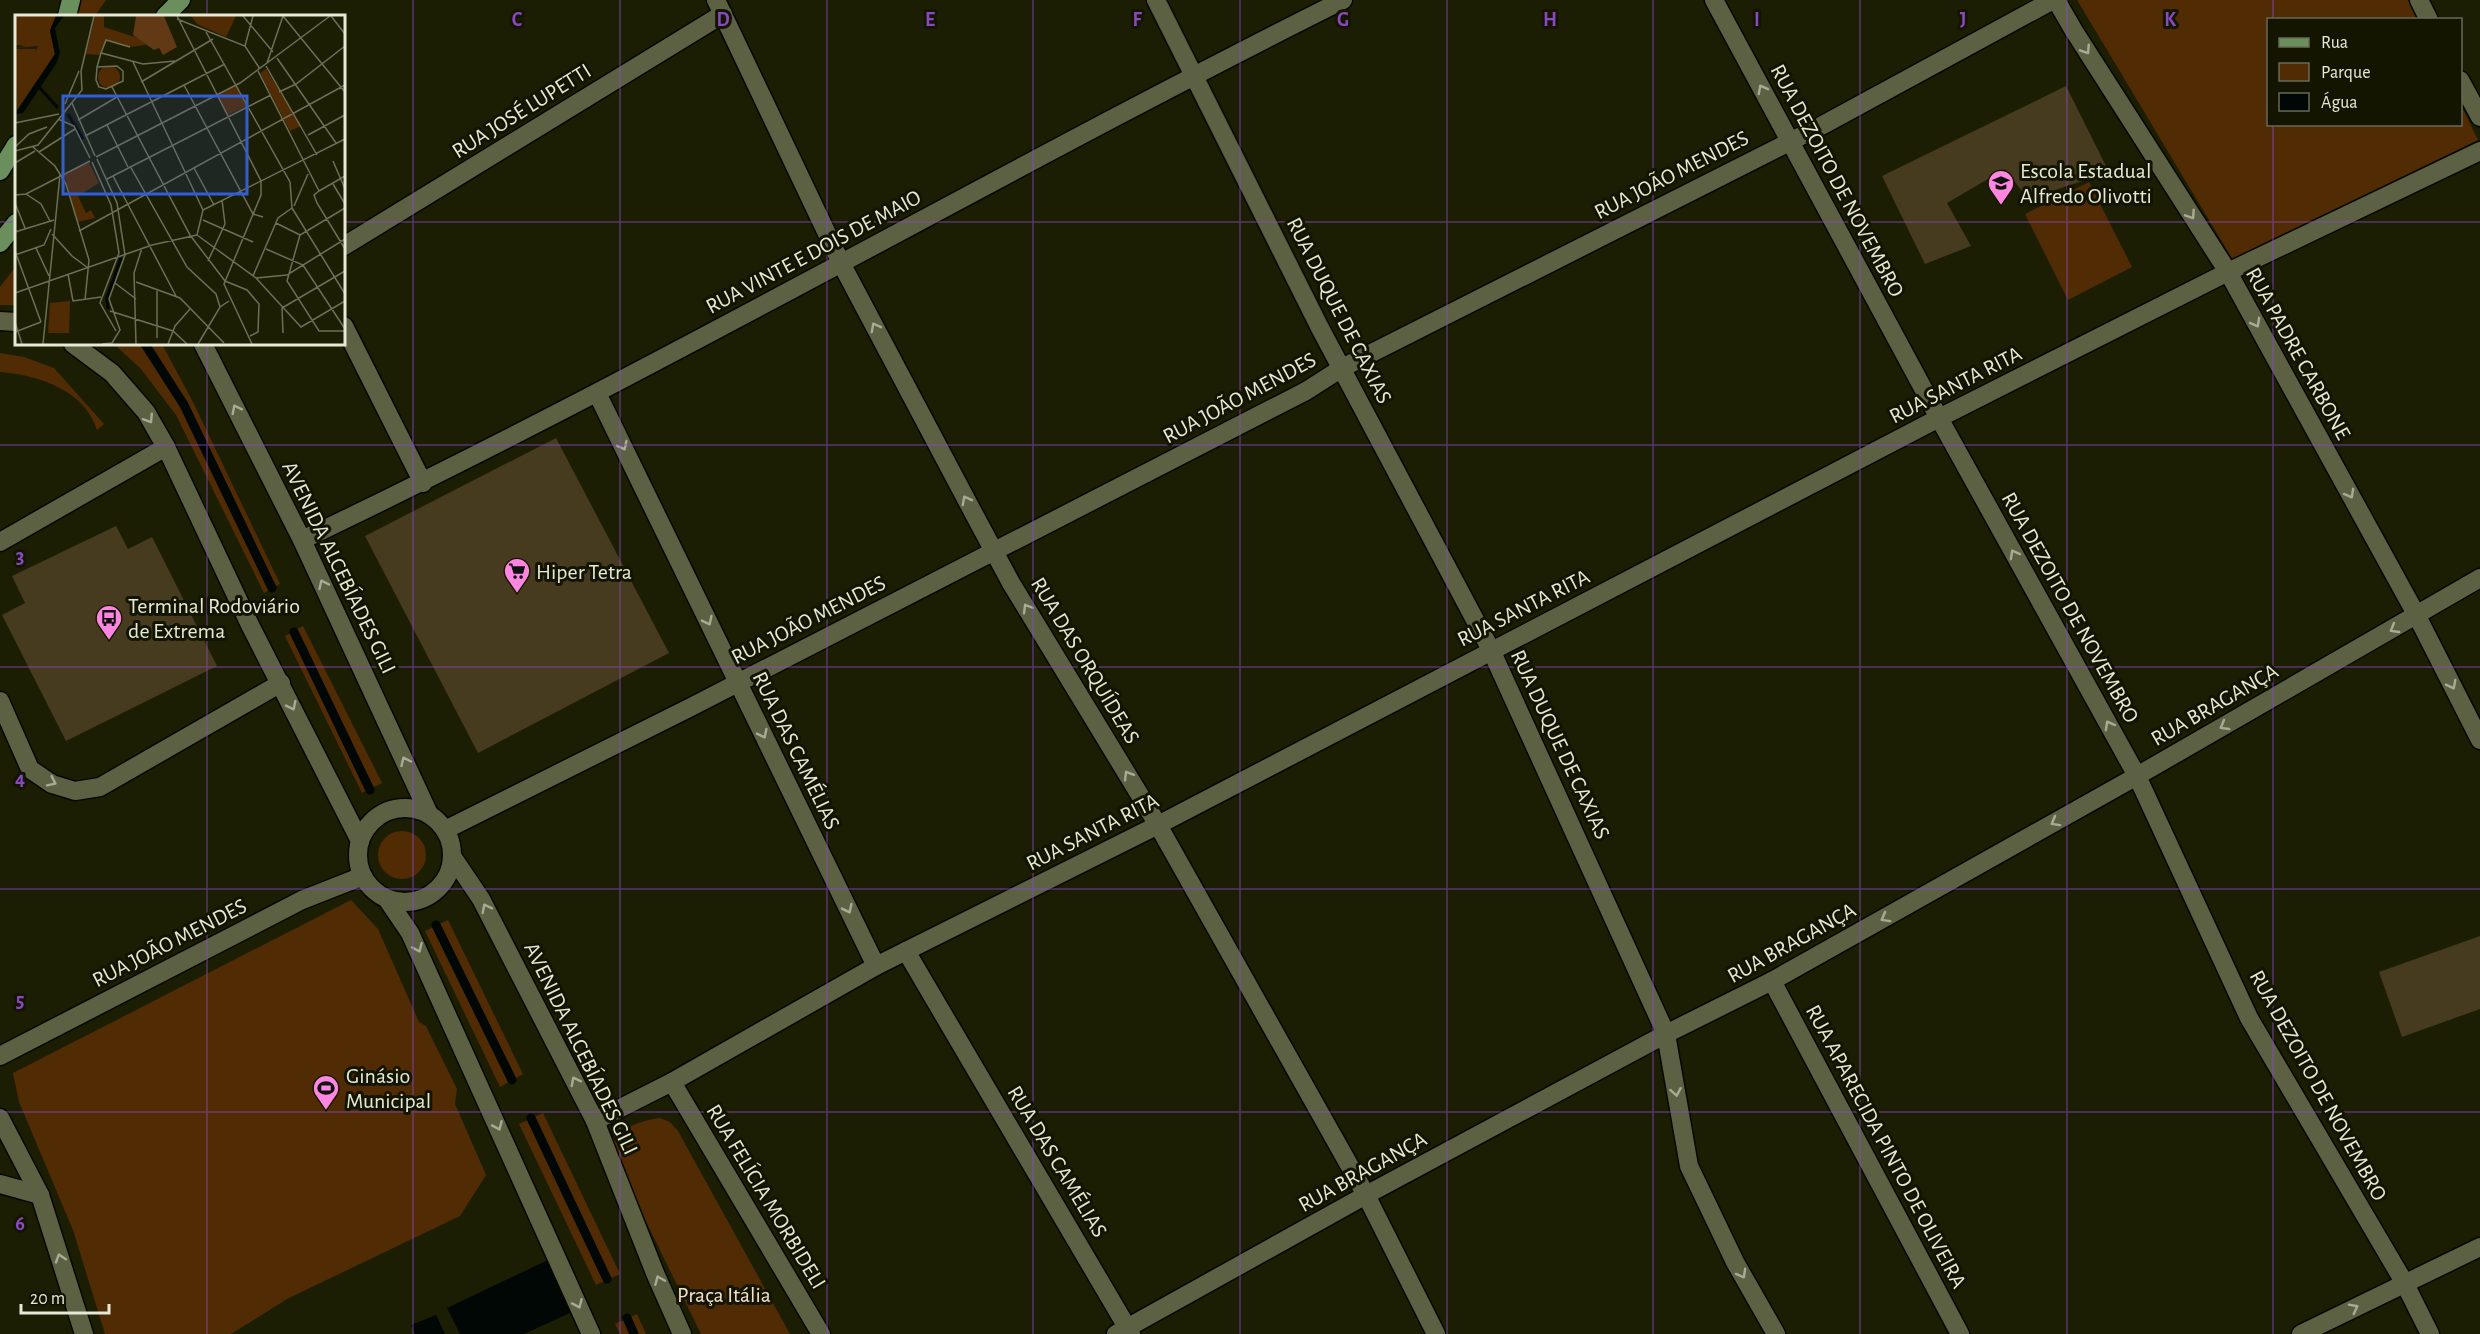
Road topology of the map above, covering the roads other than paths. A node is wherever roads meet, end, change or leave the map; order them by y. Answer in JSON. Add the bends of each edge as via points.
{"nodes":[{"id":1,"x":71,"y":0,"type":"edge"},
{"id":2,"x":181,"y":0,"type":"edge"},
{"id":3,"x":1156,"y":0,"type":"edge"},
{"id":4,"x":1343,"y":0,"type":"edge"},
{"id":5,"x":1714,"y":0,"type":"edge"},
{"id":6,"x":2054,"y":0,"type":"edge"},
{"id":7,"x":2419,"y":0,"type":"edge"},
{"id":8,"x":720,"y":7,"type":"edge"},
{"id":9,"x":67,"y":15,"type":"edge"},
{"id":10,"x":166,"y":15,"type":"edge"},
{"id":11,"x":2428,"y":18,"type":"edge"},
{"id":12,"x":1195,"y":74,"type":"junction"},
{"id":13,"x":2462,"y":84,"type":"edge"},
{"id":14,"x":2480,"y":117,"type":"edge"},
{"id":15,"x":1789,"y":141,"type":"junction"},
{"id":16,"x":15,"y":147,"type":"edge"},
{"id":17,"x":2480,"y":151,"type":"edge"},
{"id":18,"x":0,"y":171,"type":"edge"},
{"id":19,"x":15,"y":224,"type":"edge"},
{"id":20,"x":0,"y":243,"type":"edge"},
{"id":21,"x":345,"y":245,"type":"edge"},
{"id":22,"x":841,"y":263,"type":"junction"},
{"id":23,"x":2228,"y":272,"type":"junction"},
{"id":24,"x":0,"y":321,"type":"edge"},
{"id":25,"x":15,"y":322,"type":"edge"},
{"id":26,"x":345,"y":328,"type":"edge"},
{"id":27,"x":74,"y":345,"type":"edge"},
{"id":28,"x":204,"y":345,"type":"edge"},
{"id":29,"x":1342,"y":368,"type":"junction"},
{"id":30,"x":597,"y":393,"type":"junction"},
{"id":31,"x":1939,"y":418,"type":"junction"},
{"id":32,"x":166,"y":447,"type":"junction"},
{"id":33,"x":423,"y":483,"type":"junction"},
{"id":34,"x":302,"y":540,"type":"junction"},
{"id":35,"x":0,"y":542,"type":"edge"},
{"id":36,"x":994,"y":551,"type":"junction"},
{"id":37,"x":2480,"y":578,"type":"edge"},
{"id":38,"x":2417,"y":616,"type":"junction"},
{"id":39,"x":1491,"y":650,"type":"junction"},
{"id":40,"x":737,"y":681,"type":"junction"},
{"id":41,"x":281,"y":683,"type":"junction"},
{"id":42,"x":0,"y":701,"type":"edge"},
{"id":43,"x":2480,"y":740,"type":"edge"},
{"id":44,"x":2137,"y":776,"type":"junction"},
{"id":45,"x":429,"y":814,"type":"junction"},
{"id":46,"x":1158,"y":825,"type":"junction"},
{"id":47,"x":445,"y":830,"type":"junction"},
{"id":48,"x":360,"y":841,"type":"junction"},
{"id":49,"x":453,"y":856,"type":"junction"},
{"id":50,"x":363,"y":876,"type":"junction"},
{"id":51,"x":387,"y":898,"type":"junction"},
{"id":52,"x":906,"y":951,"type":"junction"},
{"id":53,"x":876,"y":966,"type":"junction"},
{"id":54,"x":1772,"y":981,"type":"junction"},
{"id":55,"x":1666,"y":1034,"type":"junction"},
{"id":56,"x":0,"y":1056,"type":"edge"},
{"id":57,"x":672,"y":1082,"type":"junction"},
{"id":58,"x":0,"y":1118,"type":"edge"},
{"id":59,"x":595,"y":1120,"type":"junction"},
{"id":60,"x":0,"y":1184,"type":"edge"},
{"id":61,"x":40,"y":1195,"type":"junction"},
{"id":62,"x":1366,"y":1195,"type":"junction"},
{"id":63,"x":2480,"y":1247,"type":"edge"},
{"id":64,"x":2404,"y":1282,"type":"junction"},
{"id":65,"x":1125,"y":1332,"type":"edge"},
{"id":66,"x":84,"y":1334,"type":"edge"},
{"id":67,"x":591,"y":1334,"type":"edge"},
{"id":68,"x":682,"y":1334,"type":"edge"},
{"id":69,"x":821,"y":1334,"type":"edge"},
{"id":70,"x":1436,"y":1334,"type":"edge"},
{"id":71,"x":1776,"y":1334,"type":"edge"},
{"id":72,"x":1960,"y":1334,"type":"edge"},
{"id":73,"x":2301,"y":1334,"type":"edge"},
{"id":74,"x":2430,"y":1334,"type":"edge"}],
"edges":[{"from":1,"to":9,"type":"main road"},
{"from":2,"to":10,"type":"main road"},
{"from":3,"to":12,"type":"street","name":"RUA DUQUE DE CAXIAS"},
{"from":4,"to":12,"type":"street","name":"RUA VINTE E DOIS DE MAIO"},
{"from":15,"to":5,"type":"street","name":"RUA DEZOITO DE NOVEMBRO","one_way":true},
{"from":6,"to":15,"type":"street","name":"RUA JOÃO MENDES"},
{"from":6,"to":23,"type":"street","name":"RUA PADRE CARBONE","one_way":true},
{"from":7,"to":11,"type":"street"},
{"from":8,"to":21,"type":"street","name":"RUA JOSÉ LUPETTI"},
{"from":8,"to":22,"type":"street","name":"RUA DAS ORQUÍDEAS"},
{"from":12,"to":22,"type":"street","name":"RUA VINTE E DOIS DE MAIO"},
{"from":12,"to":29,"type":"street","name":"RUA DUQUE DE CAXIAS"},
{"from":13,"to":14,"type":"street"},
{"from":15,"to":29,"type":"street","name":"RUA JOÃO MENDES"},
{"from":15,"to":31,"type":"street","name":"RUA DEZOITO DE NOVEMBRO"},
{"from":16,"to":18,"type":"main road"},
{"from":17,"to":23,"type":"street","name":"RUA SANTA RITA"},
{"from":19,"to":20,"type":"main road"},
{"from":22,"to":30,"type":"street","name":"RUA VINTE E DOIS DE MAIO"},
{"from":36,"to":22,"type":"street","name":"RUA DAS ORQUÍDEAS","one_way":true},
{"from":23,"to":31,"type":"street","name":"RUA SANTA RITA"},
{"from":23,"to":38,"type":"street","name":"RUA PADRE CARBONE","one_way":true},
{"from":24,"to":25,"type":"street"},
{"from":26,"to":33,"type":"street"},
{"from":27,"to":32,"type":"street","one_way":true,"via":[[112,374],[146,412]]},
{"from":34,"to":28,"type":"street","name":"AVENIDA ALCEBÍADES GILI","one_way":true},
{"from":29,"to":36,"type":"street","name":"RUA JOÃO MENDES","via":[[1295,397]]},
{"from":29,"to":39,"type":"street","name":"RUA DUQUE DE CAXIAS"},
{"from":30,"to":33,"type":"street","name":"RUA VINTE E DOIS DE MAIO"},
{"from":30,"to":40,"type":"street","name":"RUA DAS CAMÉLIAS","one_way":true},
{"from":31,"to":39,"type":"street","name":"RUA SANTA RITA"},
{"from":44,"to":31,"type":"street","name":"RUA DEZOITO DE NOVEMBRO","one_way":true},
{"from":32,"to":35,"type":"street"},
{"from":32,"to":41,"type":"street"},
{"from":33,"to":34,"type":"street","name":"RUA VINTE E DOIS DE MAIO"},
{"from":45,"to":34,"type":"street","name":"AVENIDA ALCEBÍADES GILI","one_way":true},
{"from":36,"to":40,"type":"street","name":"RUA JOÃO MENDES"},
{"from":46,"to":36,"type":"street","name":"RUA DAS ORQUÍDEAS","one_way":true},
{"from":37,"to":38,"type":"street","name":"RUA BRAGANÇA"},
{"from":38,"to":43,"type":"street","name":"RUA PADRE CARBONE","one_way":true},
{"from":38,"to":44,"type":"street","name":"RUA BRAGANÇA","one_way":true},
{"from":39,"to":46,"type":"street","name":"RUA SANTA RITA"},
{"from":39,"to":55,"type":"street","name":"RUA DUQUE DE CAXIAS"},
{"from":40,"to":47,"type":"street","name":"RUA JOÃO MENDES"},
{"from":40,"to":53,"type":"street","name":"RUA DAS CAMÉLIAS","one_way":true},
{"from":42,"to":41,"type":"street","one_way":true,"via":[[30,769],[52,784],[75,791],[100,788]]},
{"from":41,"to":48,"type":"street","one_way":true},
{"from":44,"to":54,"type":"street","name":"RUA BRAGANÇA","one_way":true},
{"from":44,"to":64,"type":"street","name":"RUA DEZOITO DE NOVEMBRO","via":[[2249,1018]]},
{"from":45,"to":47,"type":"street"},
{"from":45,"to":48,"type":"street","via":[[409,809],[388,811],[371,823]]},
{"from":46,"to":52,"type":"street","name":"RUA SANTA RITA"},
{"from":46,"to":62,"type":"street","name":"RUA DAS ORQUÍDEAS"},
{"from":47,"to":49,"type":"street"},
{"from":48,"to":50,"type":"street","via":[[358,853]]},
{"from":49,"to":51,"type":"street","via":[[450,871],[431,894],[402,902]]},
{"from":59,"to":49,"type":"street","name":"AVENIDA ALCEBÍADES GILI","one_way":true,"via":[[481,899]]},
{"from":50,"to":51,"type":"street"},
{"from":50,"to":56,"type":"street","name":"RUA JOÃO MENDES","via":[[302,900]]},
{"from":51,"to":67,"type":"street","one_way":true,"via":[[410,933]]},
{"from":52,"to":53,"type":"street","name":"RUA SANTA RITA"},
{"from":52,"to":65,"type":"street","name":"RUA DAS CAMÉLIAS"},
{"from":53,"to":57,"type":"street","name":"RUA SANTA RITA"},
{"from":54,"to":55,"type":"street","name":"RUA BRAGANÇA"},
{"from":54,"to":72,"type":"street","name":"RUA APARECIDA PINTO DE OLIVEIRA"},
{"from":55,"to":62,"type":"street","name":"RUA BRAGANÇA"},
{"from":55,"to":71,"type":"street","name":"RUA DUQUE DE CAXIAS","one_way":true,"via":[[1689,1166],[1735,1262]]},
{"from":57,"to":59,"type":"street","name":"RUA SANTA RITA"},
{"from":57,"to":69,"type":"street","name":"RUA FELÍCIA MORBIDELI"},
{"from":58,"to":61,"type":"street"},
{"from":68,"to":59,"type":"street","name":"AVENIDA ALCEBÍADES GILI","one_way":true},
{"from":60,"to":61,"type":"street"},
{"from":66,"to":61,"type":"street","one_way":true},
{"from":62,"to":65,"type":"street","name":"RUA BRAGANÇA"},
{"from":62,"to":70,"type":"street","name":"RUA DAS ORQUÍDEAS"},
{"from":63,"to":64,"type":"street"},
{"from":73,"to":64,"type":"street","one_way":true},
{"from":64,"to":74,"type":"street","name":"RUA DEZOITO DE NOVEMBRO"}]}
